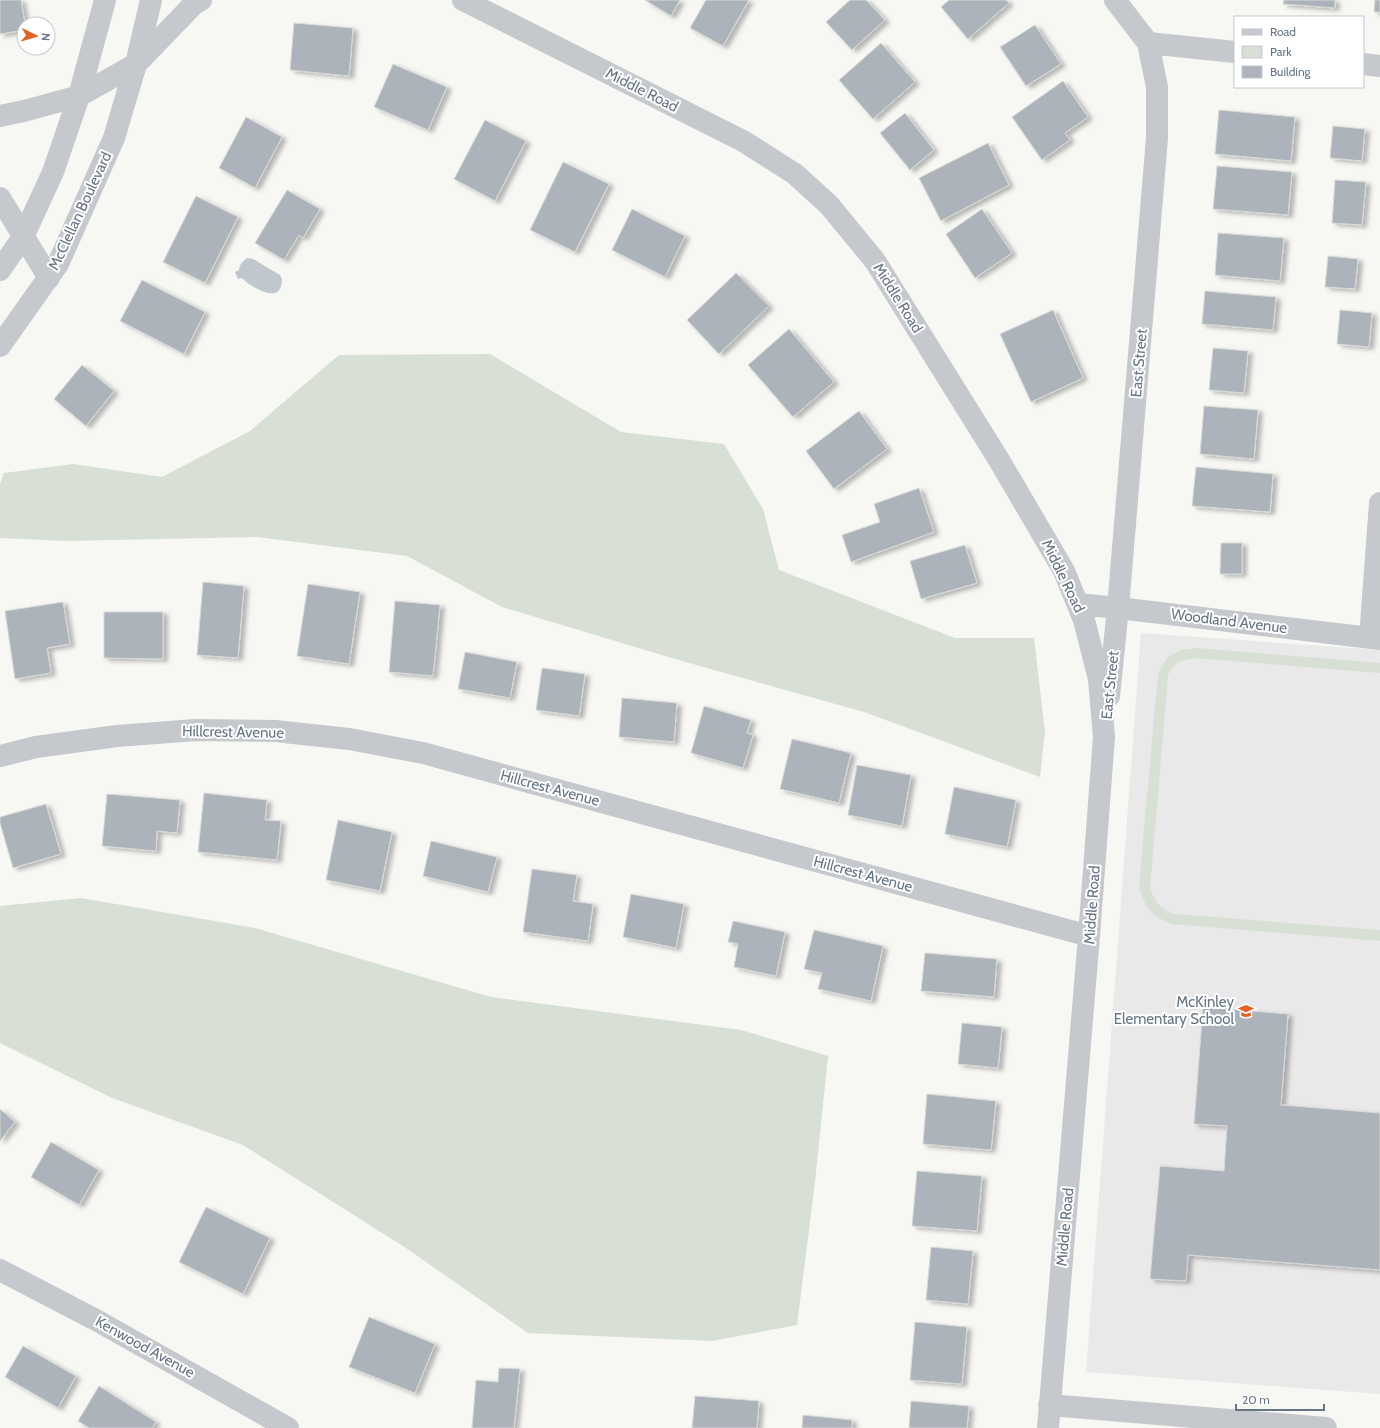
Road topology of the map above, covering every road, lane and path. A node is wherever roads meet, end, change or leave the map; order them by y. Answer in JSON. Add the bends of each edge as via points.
{"nodes":[{"id":1,"x":104,"y":0,"type":"edge"},
{"id":2,"x":151,"y":0,"type":"edge"},
{"id":3,"x":201,"y":0,"type":"edge"},
{"id":4,"x":462,"y":0,"type":"edge"},
{"id":5,"x":1115,"y":0,"type":"edge"},
{"id":6,"x":1148,"y":43,"type":"junction"},
{"id":7,"x":1234,"y":52,"type":"edge"},
{"id":8,"x":136,"y":64,"type":"junction"},
{"id":9,"x":1364,"y":64,"type":"edge"},
{"id":10,"x":1380,"y":66,"type":"edge"},
{"id":11,"x":79,"y":96,"type":"junction"},
{"id":12,"x":0,"y":116,"type":"edge"},
{"id":13,"x":0,"y":198,"type":"edge"},
{"id":14,"x":23,"y":237,"type":"junction"},
{"id":15,"x":0,"y":270,"type":"edge"},
{"id":16,"x":49,"y":278,"type":"junction"},
{"id":17,"x":0,"y":346,"type":"edge"},
{"id":18,"x":1380,"y":503,"type":"edge"},
{"id":19,"x":1078,"y":604,"type":"junction"},
{"id":20,"x":1118,"y":608,"type":"junction"},
{"id":21,"x":1375,"y":638,"type":"edge"},
{"id":22,"x":1104,"y":737,"type":"junction"},
{"id":23,"x":0,"y":756,"type":"edge"},
{"id":24,"x":1090,"y":936,"type":"junction"},
{"id":25,"x":0,"y":1270,"type":"edge"},
{"id":26,"x":1049,"y":1405,"type":"junction"},
{"id":27,"x":288,"y":1428,"type":"edge"},
{"id":28,"x":1048,"y":1428,"type":"edge"},
{"id":29,"x":1317,"y":1428,"type":"edge"}],
"edges":[{"from":1,"to":11,"type":"street"},
{"from":2,"to":8,"type":"street","name":"McClellan Boulevard"},
{"from":3,"to":8,"type":"street","name":"McClellan Boulevard","via":[[193,5]]},
{"from":4,"to":19,"type":"street","name":"Middle Road","via":[[743,141],[795,174],[829,205],[875,260],[1064,571]]},
{"from":5,"to":6,"type":"street","name":"East Street"},
{"from":6,"to":7,"type":"street"},
{"from":6,"to":20,"type":"street","name":"East Street","via":[[1157,87],[1157,138]]},
{"from":8,"to":11,"type":"street"},
{"from":8,"to":16,"type":"street","name":"McClellan Boulevard","via":[[114,138],[58,264]]},
{"from":9,"to":10,"type":"street"},
{"from":11,"to":12,"type":"street"},
{"from":11,"to":14,"type":"street","via":[[54,172]]},
{"from":13,"to":14,"type":"street"},
{"from":14,"to":15,"type":"street"},
{"from":14,"to":16,"type":"street"},
{"from":16,"to":17,"type":"street","name":"McClellan Boulevard"},
{"from":18,"to":21,"type":"street"},
{"from":19,"to":20,"type":"street","name":"Woodland Avenue"},
{"from":19,"to":22,"type":"street","name":"Middle Road","via":[[1099,679]]},
{"from":20,"to":21,"type":"street","name":"Woodland Avenue"},
{"from":20,"to":22,"type":"street","name":"East Street"},
{"from":22,"to":24,"type":"street","name":"Middle Road"},
{"from":23,"to":24,"type":"street","name":"Hillcrest Avenue","via":[[36,747],[117,736],[196,730],[275,731],[349,739],[423,753]]},
{"from":24,"to":26,"type":"street","name":"Middle Road"},
{"from":25,"to":27,"type":"street","name":"Kenwood Avenue","via":[[96,1320]]},
{"from":26,"to":28,"type":"street","name":"Middle Road"},
{"from":26,"to":29,"type":"street"}]}
